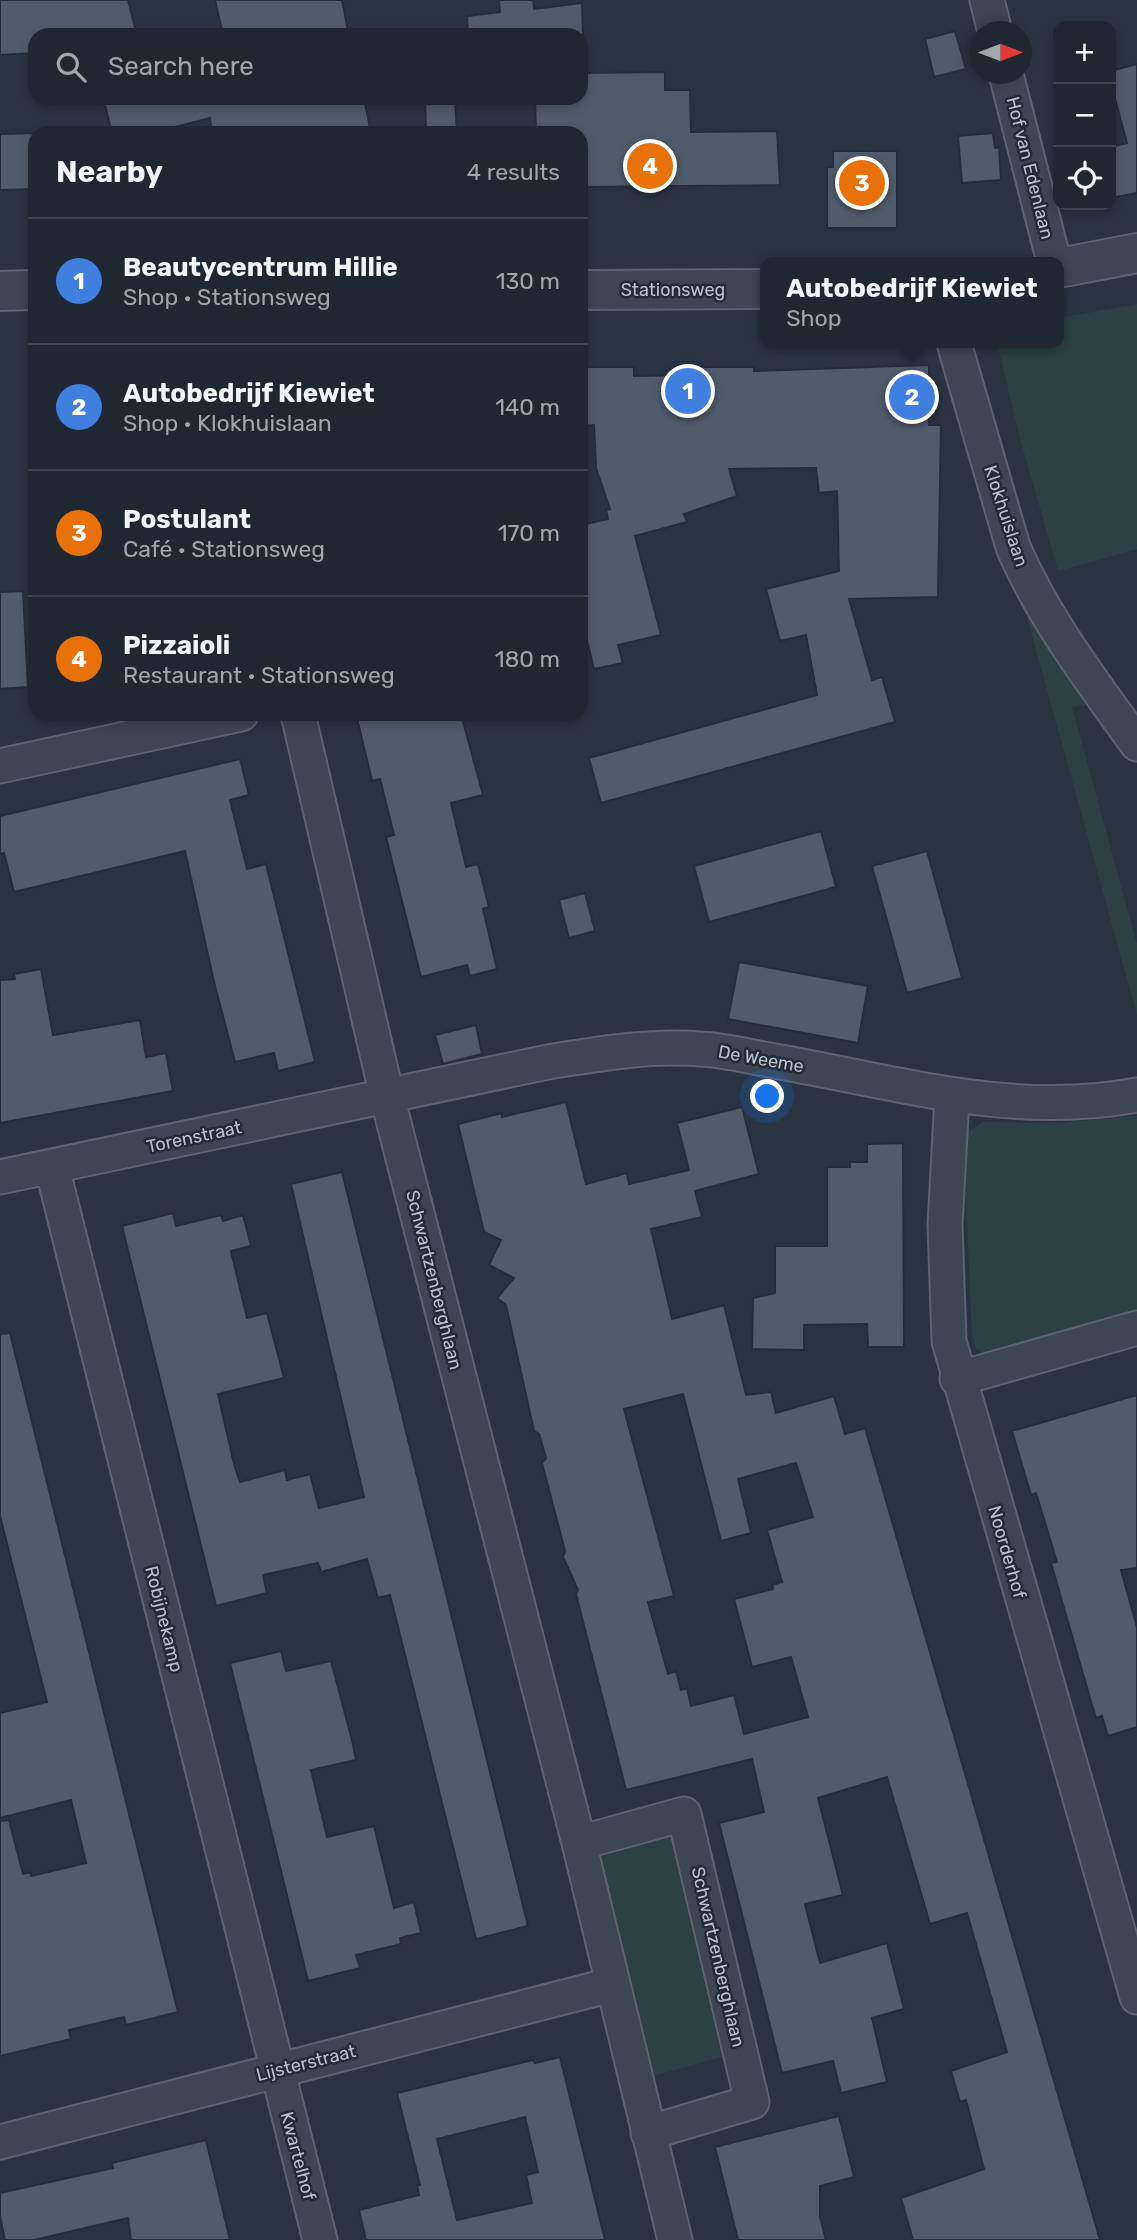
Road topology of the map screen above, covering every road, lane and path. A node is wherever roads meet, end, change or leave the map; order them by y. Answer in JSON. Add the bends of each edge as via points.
{"nodes":[{"id":1,"x":987,"y":0,"type":"edge"},
{"id":2,"x":992,"y":21,"type":"edge"},
{"id":3,"x":1009,"y":84,"type":"edge"},
{"id":4,"x":1137,"y":253,"type":"edge"},
{"id":5,"x":1053,"y":257,"type":"edge"},
{"id":6,"x":1064,"y":267,"type":"edge"},
{"id":7,"x":760,"y":289,"type":"edge"},
{"id":8,"x":28,"y":290,"type":"edge"},
{"id":9,"x":588,"y":290,"type":"edge"},
{"id":10,"x":0,"y":291,"type":"edge"},
{"id":11,"x":955,"y":348,"type":"edge"},
{"id":12,"x":209,"y":721,"type":"edge"},
{"id":13,"x":300,"y":721,"type":"edge"},
{"id":14,"x":1137,"y":744,"type":"edge"},
{"id":15,"x":0,"y":766,"type":"edge"},
{"id":16,"x":1137,"y":1095,"type":"edge"},
{"id":17,"x":387,"y":1096,"type":"junction"},
{"id":18,"x":952,"y":1097,"type":"junction"},
{"id":19,"x":52,"y":1167,"type":"junction"},
{"id":20,"x":0,"y":1177,"type":"edge"},
{"id":21,"x":1137,"y":1328,"type":"edge"},
{"id":22,"x":957,"y":1378,"type":"junction"},
{"id":23,"x":579,"y":1843,"type":"junction"},
{"id":24,"x":611,"y":1985,"type":"junction"},
{"id":25,"x":1137,"y":1997,"type":"edge"},
{"id":26,"x":276,"y":2071,"type":"junction"},
{"id":27,"x":648,"y":2133,"type":"junction"},
{"id":28,"x":0,"y":2142,"type":"edge"},
{"id":29,"x":320,"y":2240,"type":"edge"},
{"id":30,"x":675,"y":2240,"type":"edge"}],
"edges":[{"from":1,"to":2,"type":"street"},
{"from":3,"to":5,"type":"street","name":"Hof van Edenlaan"},
{"from":4,"to":6,"type":"street"},
{"from":7,"to":9,"type":"street","name":"Stationsweg"},
{"from":8,"to":10,"type":"street"},
{"from":11,"to":14,"type":"street","name":"Klokhuislaan","via":[[1025,576]]},
{"from":12,"to":15,"type":"street"},
{"from":13,"to":17,"type":"street","name":"Schwartzenberghlaan"},
{"from":16,"to":18,"type":"street","name":"De Weeme","via":[[1057,1104]]},
{"from":17,"to":18,"type":"street","name":"De Weeme","via":[[630,1049],[701,1049]]},
{"from":17,"to":19,"type":"street","name":"Torenstraat"},
{"from":17,"to":23,"type":"street","name":"Schwartzenberghlaan"},
{"from":18,"to":22,"type":"street","name":"Noorderhof","via":[[945,1280],[949,1342]]},
{"from":19,"to":20,"type":"street","name":"Torenstraat"},
{"from":19,"to":26,"type":"street","name":"Robijnekamp"},
{"from":21,"to":22,"type":"street"},
{"from":22,"to":25,"type":"street","name":"Noorderhof"},
{"from":23,"to":24,"type":"street","name":"Schwartzenberghlaan"},
{"from":23,"to":27,"type":"street","name":"Schwartzenberghlaan","via":[[684,1814],[752,2102]]},
{"from":24,"to":26,"type":"street","name":"Lijsterstraat"},
{"from":24,"to":27,"type":"street","name":"Schwartzenberghlaan"},
{"from":26,"to":28,"type":"street","name":"Lijsterstraat"},
{"from":26,"to":29,"type":"street","name":"Kwartelhof"},
{"from":27,"to":30,"type":"street","name":"Schwartzenberghlaan"}]}
